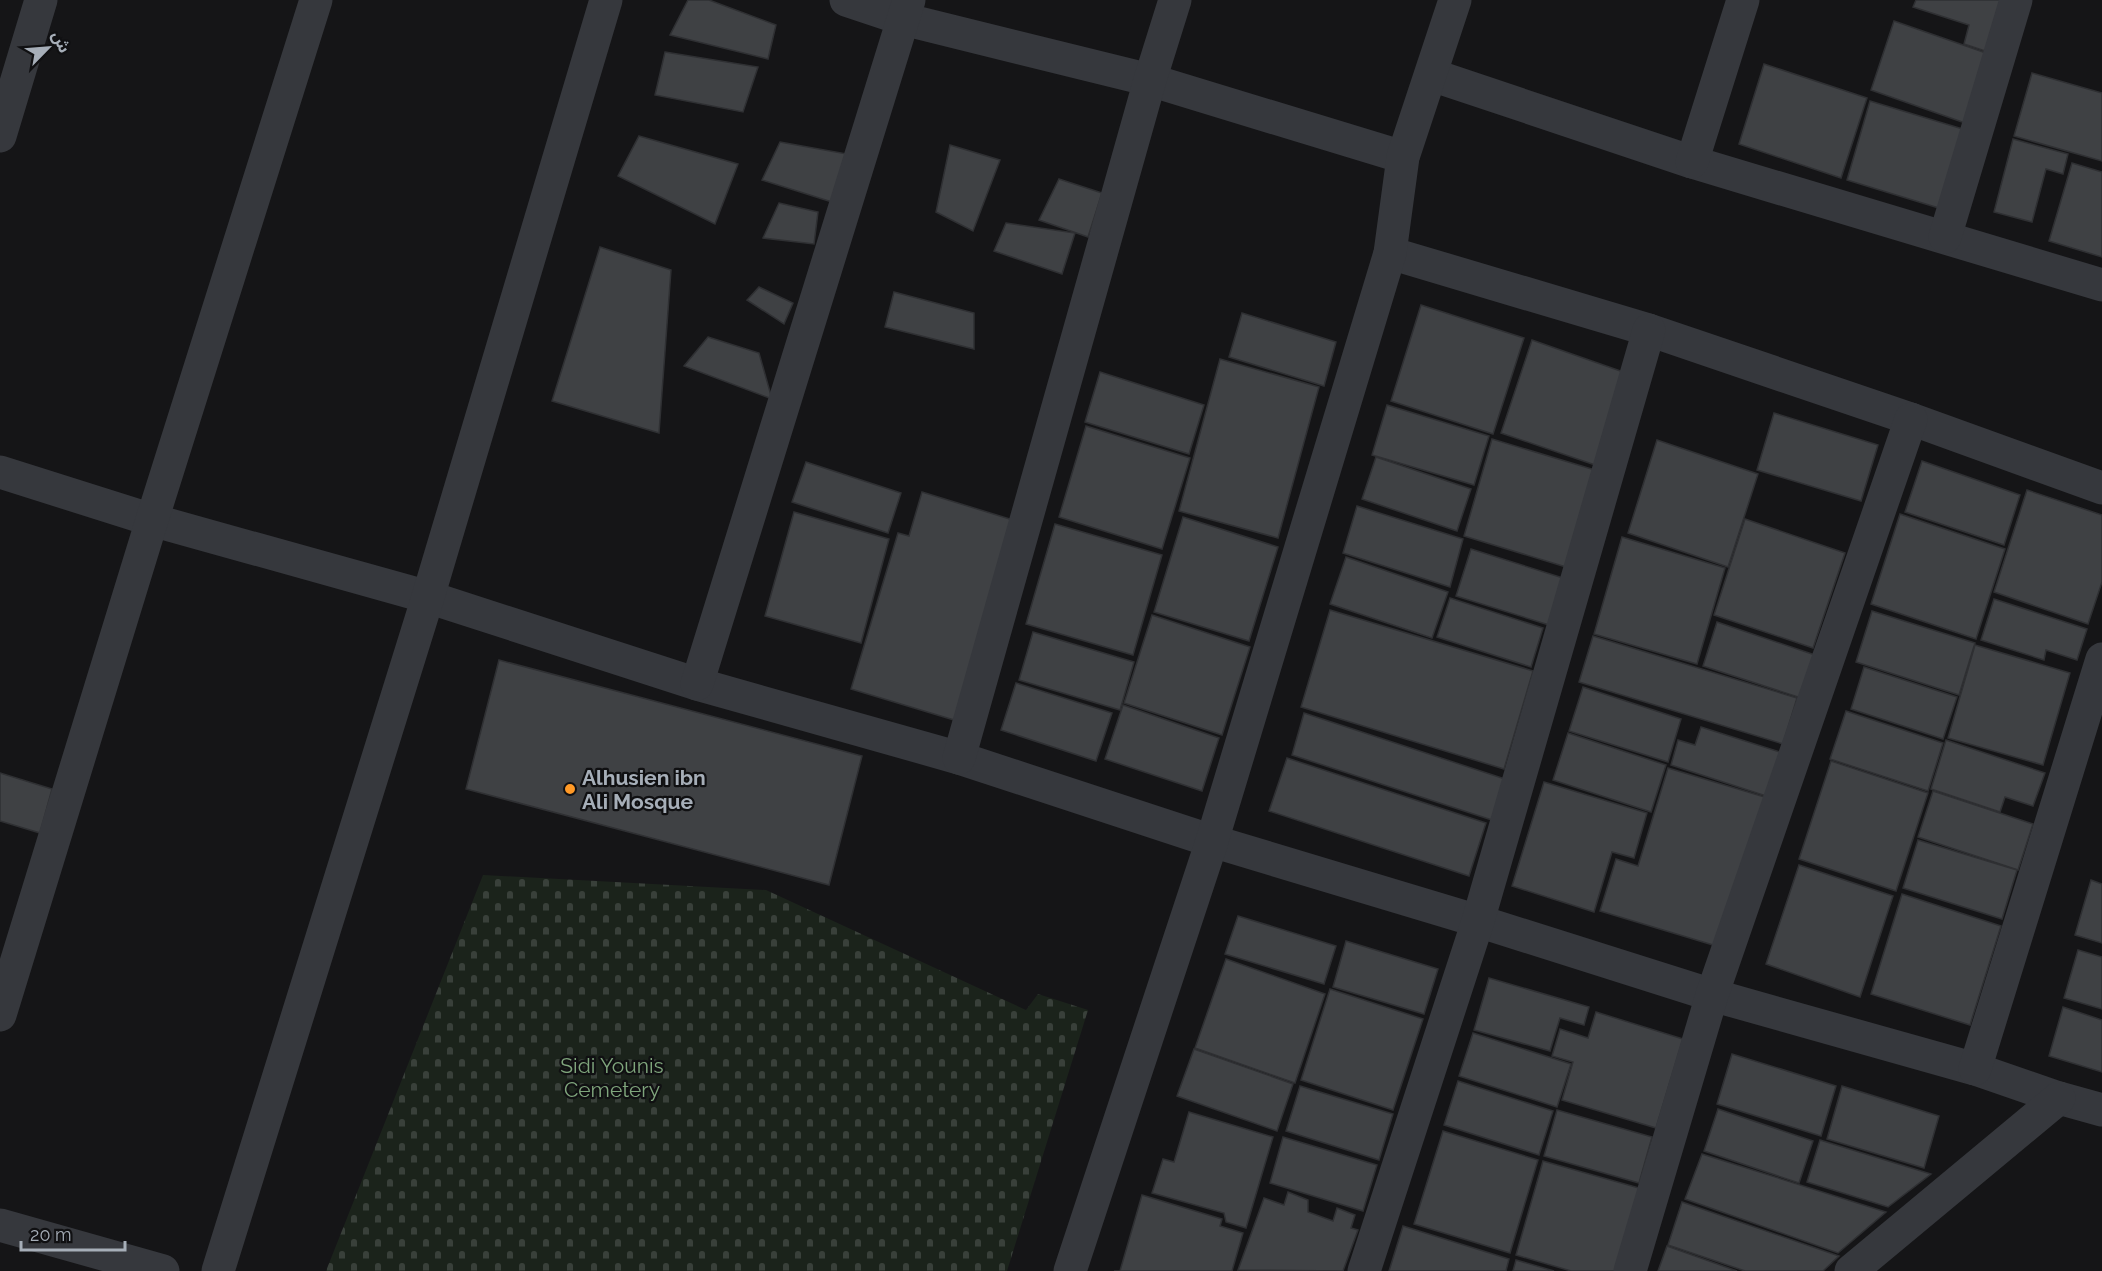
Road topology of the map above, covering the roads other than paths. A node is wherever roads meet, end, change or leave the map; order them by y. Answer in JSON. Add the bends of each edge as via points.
{"nodes":[{"id":1,"x":40,"y":0,"type":"edge"},
{"id":2,"x":316,"y":0,"type":"edge"},
{"id":3,"x":606,"y":0,"type":"edge"},
{"id":4,"x":846,"y":0,"type":"edge"},
{"id":5,"x":1175,"y":0,"type":"edge"},
{"id":6,"x":1455,"y":0,"type":"edge"},
{"id":7,"x":1743,"y":0,"type":"edge"},
{"id":8,"x":2016,"y":0,"type":"edge"},
{"id":9,"x":906,"y":9,"type":"edge"},
{"id":10,"x":1432,"y":75,"type":"junction"},
{"id":11,"x":1150,"y":80,"type":"junction"},
{"id":12,"x":0,"y":136,"type":"edge"},
{"id":13,"x":1403,"y":157,"type":"junction"},
{"id":14,"x":1692,"y":162,"type":"junction"},
{"id":15,"x":1945,"y":237,"type":"junction"},
{"id":16,"x":1390,"y":253,"type":"junction"},
{"id":17,"x":2102,"y":285,"type":"edge"},
{"id":18,"x":1649,"y":330,"type":"junction"},
{"id":19,"x":1911,"y":419,"type":"junction"},
{"id":20,"x":0,"y":472,"type":"edge"},
{"id":21,"x":2102,"y":488,"type":"edge"},
{"id":22,"x":152,"y":520,"type":"junction"},
{"id":23,"x":428,"y":597,"type":"junction"},
{"id":24,"x":2102,"y":659,"type":"edge"},
{"id":25,"x":697,"y":684,"type":"junction"},
{"id":26,"x":959,"y":758,"type":"junction"},
{"id":27,"x":1212,"y":841,"type":"junction"},
{"id":28,"x":1478,"y":921,"type":"junction"},
{"id":29,"x":1712,"y":995,"type":"junction"},
{"id":30,"x":0,"y":1015,"type":"edge"},
{"id":31,"x":1975,"y":1069,"type":"junction"},
{"id":32,"x":2059,"y":1098,"type":"junction"},
{"id":33,"x":2102,"y":1110,"type":"edge"},
{"id":34,"x":0,"y":1225,"type":"edge"},
{"id":35,"x":163,"y":1271,"type":"edge"},
{"id":36,"x":218,"y":1271,"type":"edge"},
{"id":37,"x":1070,"y":1271,"type":"edge"},
{"id":38,"x":1364,"y":1271,"type":"edge"},
{"id":39,"x":1630,"y":1271,"type":"edge"},
{"id":40,"x":1851,"y":1271,"type":"edge"}],
"edges":[{"from":1,"to":12,"type":"street"},
{"from":2,"to":22,"type":"street"},
{"from":3,"to":23,"type":"street"},
{"from":4,"to":9,"type":"street"},
{"from":5,"to":11,"type":"street"},
{"from":6,"to":10,"type":"street"},
{"from":7,"to":14,"type":"street"},
{"from":8,"to":15,"type":"street"},
{"from":9,"to":11,"type":"street"},
{"from":9,"to":25,"type":"street"},
{"from":10,"to":13,"type":"street"},
{"from":10,"to":14,"type":"street"},
{"from":11,"to":13,"type":"street"},
{"from":11,"to":26,"type":"street"},
{"from":13,"to":16,"type":"street"},
{"from":14,"to":15,"type":"street"},
{"from":15,"to":17,"type":"street"},
{"from":16,"to":18,"type":"street"},
{"from":16,"to":27,"type":"street"},
{"from":18,"to":19,"type":"street"},
{"from":18,"to":28,"type":"street"},
{"from":19,"to":21,"type":"street"},
{"from":19,"to":29,"type":"street"},
{"from":20,"to":22,"type":"street"},
{"from":22,"to":23,"type":"street"},
{"from":22,"to":30,"type":"street"},
{"from":23,"to":25,"type":"street"},
{"from":23,"to":36,"type":"street"},
{"from":24,"to":31,"type":"street"},
{"from":25,"to":26,"type":"street"},
{"from":26,"to":27,"type":"street"},
{"from":27,"to":28,"type":"street"},
{"from":27,"to":37,"type":"street"},
{"from":28,"to":29,"type":"street"},
{"from":28,"to":38,"type":"street"},
{"from":29,"to":31,"type":"street"},
{"from":29,"to":39,"type":"street"},
{"from":31,"to":32,"type":"street"},
{"from":32,"to":33,"type":"street"},
{"from":32,"to":40,"type":"street"},
{"from":34,"to":35,"type":"street"}]}
